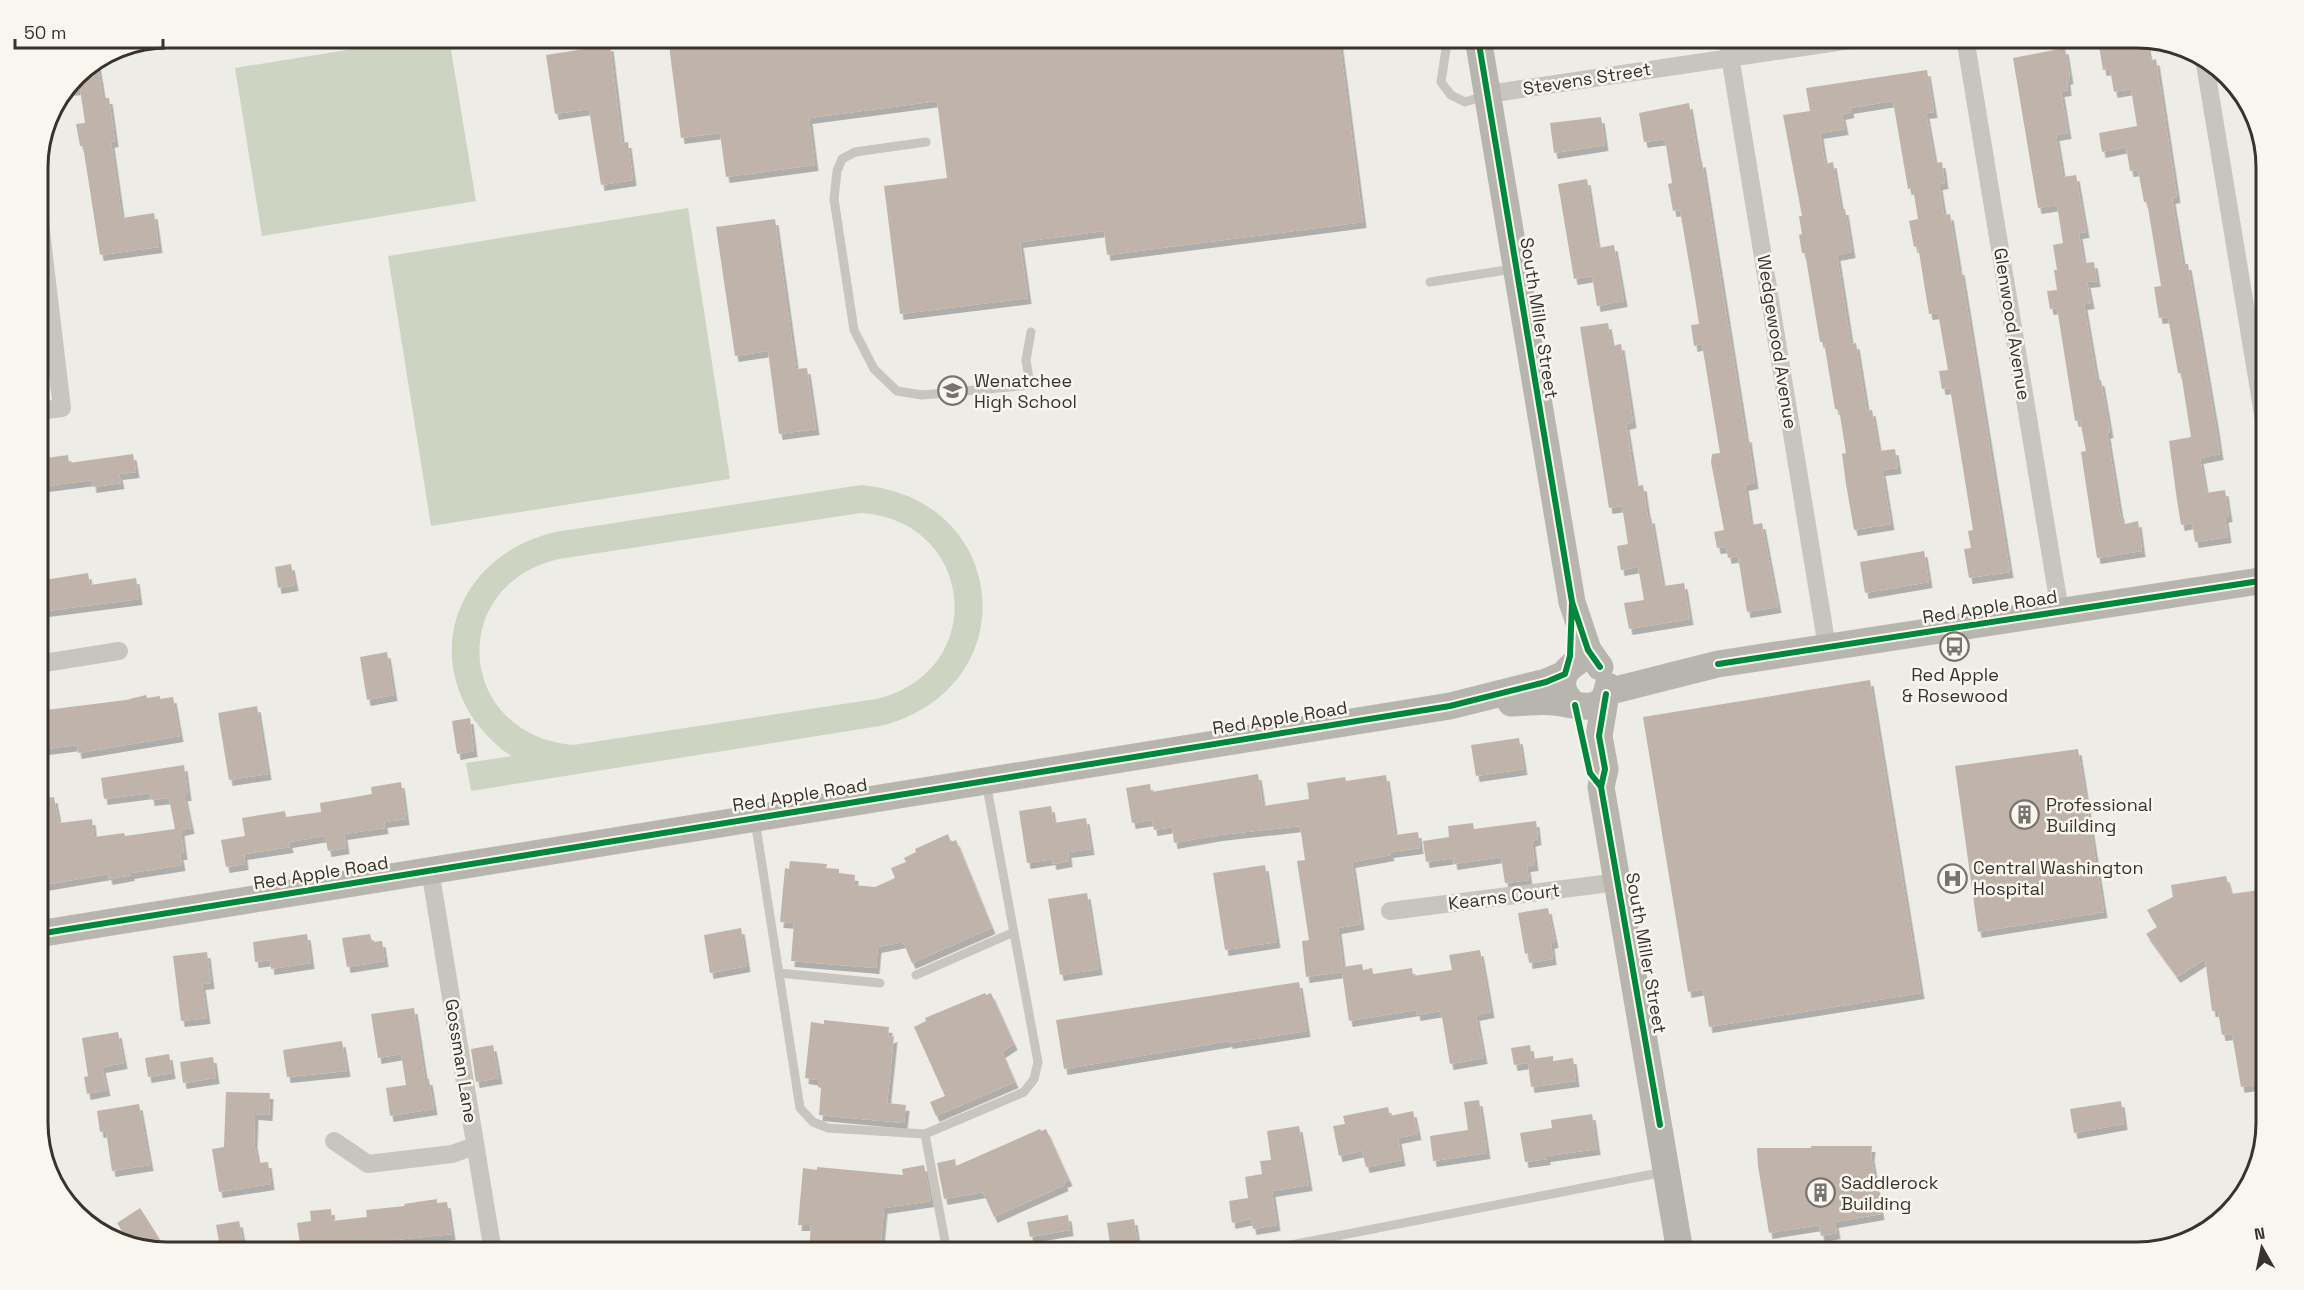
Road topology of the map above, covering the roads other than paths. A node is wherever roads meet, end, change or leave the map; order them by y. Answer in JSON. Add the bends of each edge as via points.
{"nodes":[{"id":1,"x":1446,"y":48,"type":"edge"},
{"id":2,"x":1480,"y":48,"type":"edge"},
{"id":3,"x":1729,"y":48,"type":"edge"},
{"id":4,"x":1793,"y":48,"type":"edge"},
{"id":5,"x":1967,"y":48,"type":"edge"},
{"id":6,"x":1730,"y":57,"type":"junction"},
{"id":7,"x":2206,"y":71,"type":"edge"},
{"id":8,"x":1488,"y":94,"type":"junction"},
{"id":9,"x":926,"y":142,"type":"dead end"},
{"id":10,"x":1515,"y":268,"type":"junction"},
{"id":11,"x":1430,"y":282,"type":"dead end"},
{"id":12,"x":48,"y":290,"type":"edge"},
{"id":13,"x":1031,"y":332,"type":"dead end"},
{"id":14,"x":2256,"y":372,"type":"edge"},
{"id":15,"x":48,"y":410,"type":"edge"},
{"id":16,"x":2256,"y":582,"type":"edge"},
{"id":17,"x":1572,"y":602,"type":"junction"},
{"id":18,"x":2060,"y":611,"type":"junction"},
{"id":19,"x":1827,"y":647,"type":"junction"},
{"id":20,"x":119,"y":651,"type":"dead end"},
{"id":21,"x":48,"y":662,"type":"edge"},
{"id":22,"x":1565,"y":672,"type":"junction"},
{"id":23,"x":1604,"y":681,"type":"junction"},
{"id":24,"x":1574,"y":705,"type":"junction"},
{"id":25,"x":1450,"y":706,"type":"junction"},
{"id":26,"x":986,"y":781,"type":"junction"},
{"id":27,"x":1601,"y":787,"type":"junction"},
{"id":28,"x":754,"y":818,"type":"junction"},
{"id":29,"x":430,"y":870,"type":"junction"},
{"id":30,"x":1618,"y":882,"type":"junction"},
{"id":31,"x":1390,"y":911,"type":"dead end"},
{"id":32,"x":48,"y":932,"type":"edge"},
{"id":33,"x":1014,"y":932,"type":"junction"},
{"id":34,"x":779,"y":973,"type":"junction"},
{"id":35,"x":916,"y":975,"type":"dead end"},
{"id":36,"x":880,"y":983,"type":"dead end"},
{"id":37,"x":925,"y":1134,"type":"junction"},
{"id":38,"x":334,"y":1141,"type":"dead end"},
{"id":39,"x":475,"y":1146,"type":"junction"},
{"id":40,"x":1666,"y":1172,"type":"junction"},
{"id":41,"x":491,"y":1242,"type":"edge"},
{"id":42,"x":945,"y":1242,"type":"edge"},
{"id":43,"x":1306,"y":1242,"type":"edge"},
{"id":44,"x":1678,"y":1242,"type":"edge"}],
"edges":[{"from":1,"to":8,"type":"lane","via":[[1441,82],[1451,95],[1465,102]]},
{"from":2,"to":8,"type":"street","name":"South Miller Street"},
{"from":3,"to":6,"type":"street","name":"Wedgewood Avenue"},
{"from":4,"to":6,"type":"street","name":"Stevens Street"},
{"from":5,"to":18,"type":"street","name":"Glenwood Avenue"},
{"from":6,"to":8,"type":"street","name":"Stevens Street"},
{"from":6,"to":19,"type":"street","name":"Wedgewood Avenue"},
{"from":7,"to":14,"type":"street"},
{"from":8,"to":10,"type":"street","name":"South Miller Street"},
{"from":9,"to":13,"type":"lane","via":[[855,152],[842,159],[837,171],[834,199],[854,330],[874,369],[897,391],[908,394],[1030,385],[1026,360]]},
{"from":10,"to":11,"type":"lane"},
{"from":10,"to":17,"type":"street","name":"South Miller Street"},
{"from":12,"to":15,"type":"street","via":[[62,408]]},
{"from":16,"to":18,"type":"street","name":"Red Apple Road"},
{"from":17,"to":22,"type":"street","name":"South Miller Street","via":[[1570,656]]},
{"from":17,"to":23,"type":"street","name":"South Miller Street","via":[[1588,650]]},
{"from":18,"to":19,"type":"street","name":"Red Apple Road"},
{"from":19,"to":23,"type":"street","name":"Red Apple Road"},
{"from":20,"to":21,"type":"street"},
{"from":22,"to":23,"type":"street","via":[[1576,663],[1590,662]]},
{"from":22,"to":24,"type":"street","via":[[1562,686]]},
{"from":22,"to":25,"type":"street","name":"Red Apple Road","via":[[1546,682]]},
{"from":23,"to":24,"type":"street","via":[[1597,704]]},
{"from":23,"to":27,"type":"street","name":"South Miller Street","via":[[1599,736],[1605,769]]},
{"from":24,"to":25,"type":"street","name":"Red Apple Road","via":[[1551,701]]},
{"from":24,"to":27,"type":"street","name":"South Miller Street","via":[[1590,773]]},
{"from":25,"to":26,"type":"street","name":"Red Apple Road"},
{"from":26,"to":28,"type":"street","name":"Red Apple Road"},
{"from":26,"to":33,"type":"lane"},
{"from":27,"to":30,"type":"street","name":"South Miller Street"},
{"from":28,"to":29,"type":"street","name":"Red Apple Road"},
{"from":28,"to":34,"type":"lane"},
{"from":29,"to":32,"type":"street","name":"Red Apple Road"},
{"from":29,"to":39,"type":"street","name":"Gossman Lane"},
{"from":30,"to":31,"type":"street","name":"Kearns Court"},
{"from":30,"to":40,"type":"street","name":"South Miller Street"},
{"from":33,"to":35,"type":"lane"},
{"from":33,"to":37,"type":"lane","via":[[1038,1062],[1034,1079],[1024,1092]]},
{"from":34,"to":36,"type":"lane"},
{"from":34,"to":37,"type":"lane","via":[[800,1107],[813,1122],[828,1128]]},
{"from":37,"to":42,"type":"lane"},
{"from":38,"to":39,"type":"street","via":[[368,1164],[452,1154]]},
{"from":39,"to":41,"type":"street","name":"Gossman Lane"},
{"from":40,"to":43,"type":"lane"},
{"from":40,"to":44,"type":"street","name":"South Miller Street"}]}
